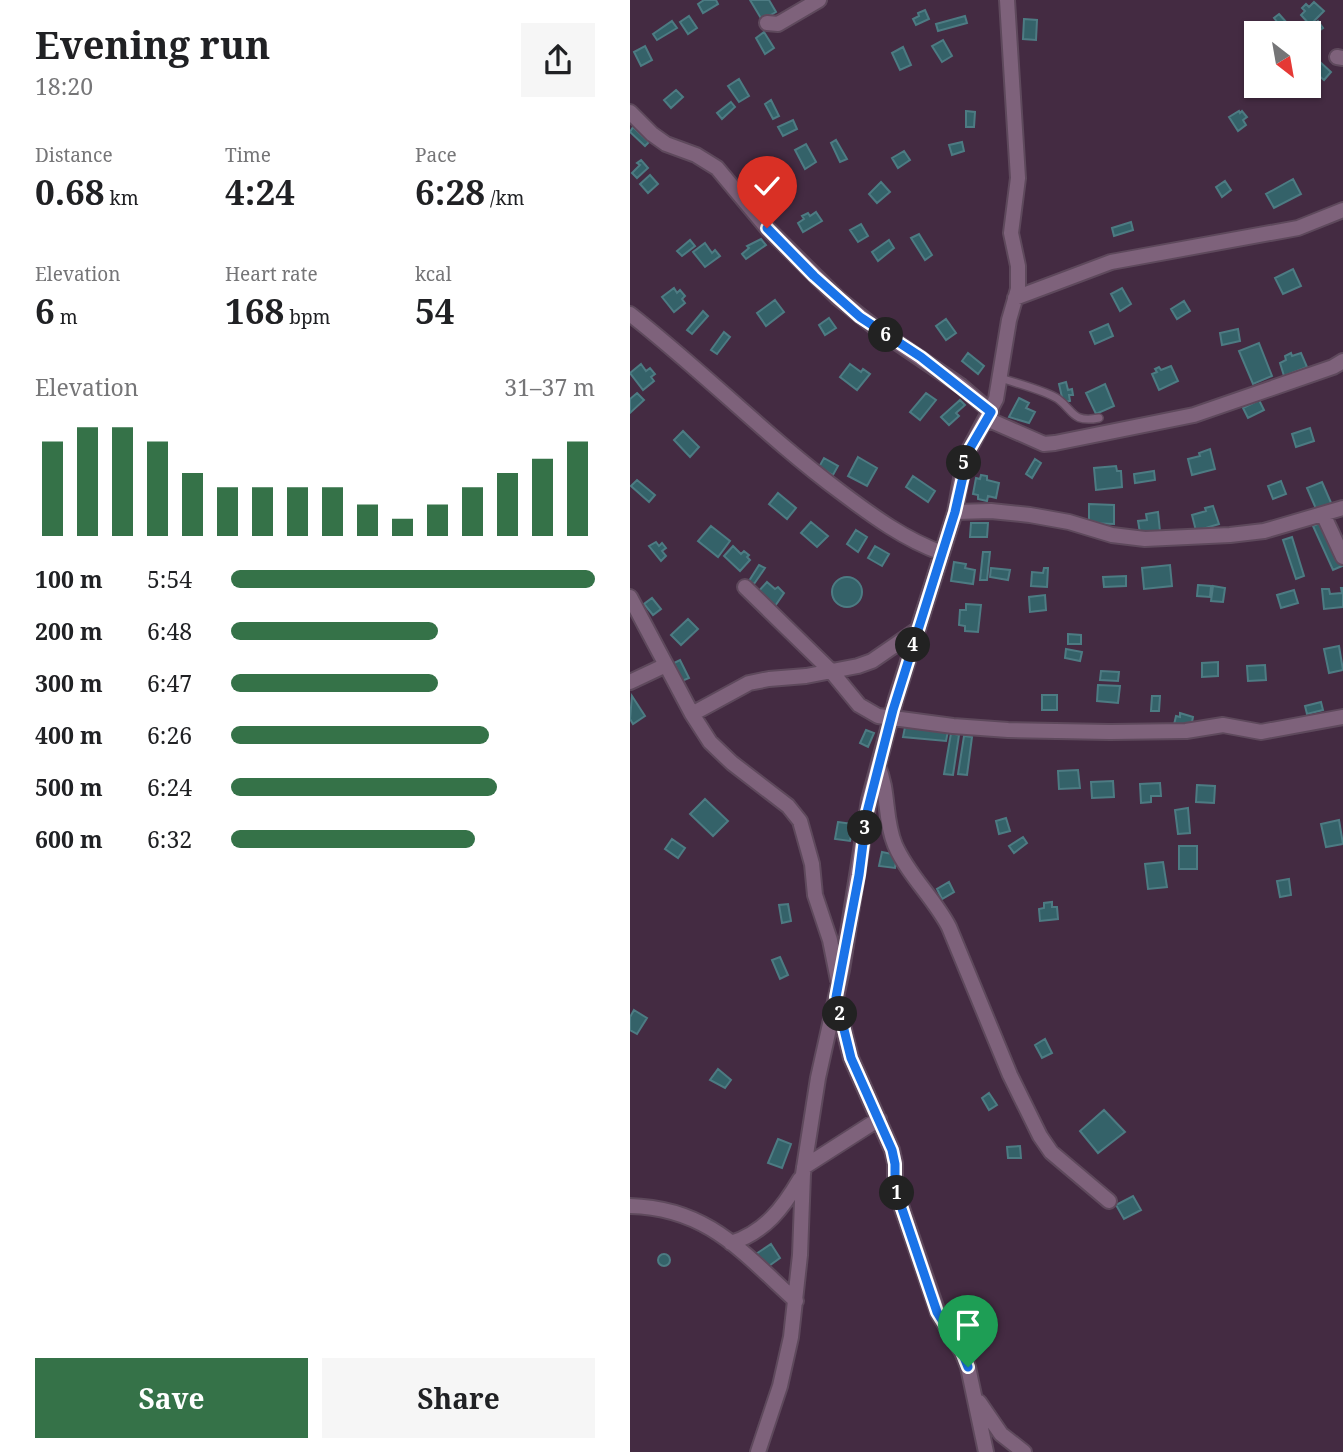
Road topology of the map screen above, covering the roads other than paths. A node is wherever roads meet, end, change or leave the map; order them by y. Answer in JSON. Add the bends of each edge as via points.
{"nodes":[{"id":1,"x":820,"y":0,"type":"edge"},
{"id":2,"x":1007,"y":0,"type":"edge"},
{"id":3,"x":767,"y":23,"type":"dead end"},
{"id":4,"x":633,"y":119,"type":"edge"},
{"id":5,"x":1343,"y":210,"type":"edge"},
{"id":6,"x":1015,"y":298,"type":"junction"},
{"id":7,"x":630,"y":314,"type":"edge"},
{"id":8,"x":1343,"y":361,"type":"edge"},
{"id":9,"x":1001,"y":378,"type":"junction"},
{"id":10,"x":989,"y":415,"type":"junction"},
{"id":11,"x":1099,"y":418,"type":"dead end"},
{"id":12,"x":1343,"y":508,"type":"edge"},
{"id":13,"x":955,"y":512,"type":"junction"},
{"id":14,"x":1323,"y":514,"type":"junction"},
{"id":15,"x":942,"y":553,"type":"junction"},
{"id":16,"x":1343,"y":556,"type":"edge"},
{"id":17,"x":745,"y":587,"type":"dead end"},
{"id":18,"x":630,"y":597,"type":"edge"},
{"id":19,"x":917,"y":630,"type":"junction"},
{"id":20,"x":666,"y":665,"type":"junction"},
{"id":21,"x":831,"y":671,"type":"junction"},
{"id":22,"x":630,"y":682,"type":"edge"},
{"id":23,"x":692,"y":714,"type":"junction"},
{"id":24,"x":891,"y":716,"type":"junction"},
{"id":25,"x":1343,"y":717,"type":"edge"},
{"id":26,"x":878,"y":766,"type":"junction"},
{"id":27,"x":838,"y":991,"type":"junction"},
{"id":28,"x":878,"y":1119,"type":"junction"},
{"id":29,"x":803,"y":1171,"type":"junction"},
{"id":30,"x":1109,"y":1201,"type":"dead end"},
{"id":31,"x":630,"y":1206,"type":"edge"},
{"id":32,"x":732,"y":1243,"type":"junction"},
{"id":33,"x":796,"y":1301,"type":"junction"},
{"id":34,"x":974,"y":1395,"type":"junction"},
{"id":35,"x":758,"y":1452,"type":"edge"},
{"id":36,"x":986,"y":1452,"type":"edge"},
{"id":37,"x":1024,"y":1452,"type":"edge"}],
"edges":[{"from":1,"to":3,"type":"street","via":[[778,24]]},
{"from":2,"to":6,"type":"street","via":[[1017,166],[1011,233],[1019,277]]},
{"from":4,"to":10,"type":"street","via":[[666,144],[717,169],[767,228],[838,298],[961,386]]},
{"from":5,"to":6,"type":"street","via":[[1298,228],[1111,262]]},
{"from":6,"to":9,"type":"street"},
{"from":7,"to":15,"type":"street","via":[[814,472],[891,529]]},
{"from":8,"to":10,"type":"street","via":[[1194,415],[1055,443],[1044,444]]},
{"from":9,"to":10,"type":"street"},
{"from":9,"to":11,"type":"lane","via":[[1057,398],[1070,414]]},
{"from":10,"to":13,"type":"street","via":[[969,450]]},
{"from":12,"to":14,"type":"street"},
{"from":13,"to":14,"type":"street","via":[[1030,515],[1145,539],[1230,536]]},
{"from":13,"to":15,"type":"street"},
{"from":14,"to":16,"type":"street"},
{"from":15,"to":19,"type":"street"},
{"from":17,"to":21,"type":"street"},
{"from":18,"to":20,"type":"street"},
{"from":19,"to":21,"type":"street","via":[[872,661]]},
{"from":19,"to":24,"type":"street"},
{"from":20,"to":22,"type":"street"},
{"from":20,"to":23,"type":"street"},
{"from":21,"to":23,"type":"street","via":[[749,683]]},
{"from":21,"to":24,"type":"street","via":[[859,705],[878,716]]},
{"from":23,"to":27,"type":"street","via":[[720,753],[788,806],[800,821]]},
{"from":24,"to":25,"type":"street","via":[[1008,730],[1111,732],[1186,731],[1223,725],[1261,732]]},
{"from":24,"to":26,"type":"street"},
{"from":26,"to":27,"type":"street"},
{"from":26,"to":30,"type":"street","via":[[895,846],[949,927],[1040,1136],[1051,1152]]},
{"from":27,"to":28,"type":"street","via":[[851,1058]]},
{"from":27,"to":29,"type":"street"},
{"from":28,"to":29,"type":"street"},
{"from":28,"to":34,"type":"street","via":[[892,1150],[895,1188],[937,1312],[962,1352]]},
{"from":29,"to":32,"type":"street","via":[[785,1205],[764,1226]]},
{"from":29,"to":33,"type":"street"},
{"from":31,"to":32,"type":"street","via":[[683,1213]]},
{"from":32,"to":33,"type":"street"},
{"from":33,"to":35,"type":"street","via":[[780,1386]]},
{"from":34,"to":36,"type":"street"},
{"from":34,"to":37,"type":"street","via":[[1000,1434]]}]}
